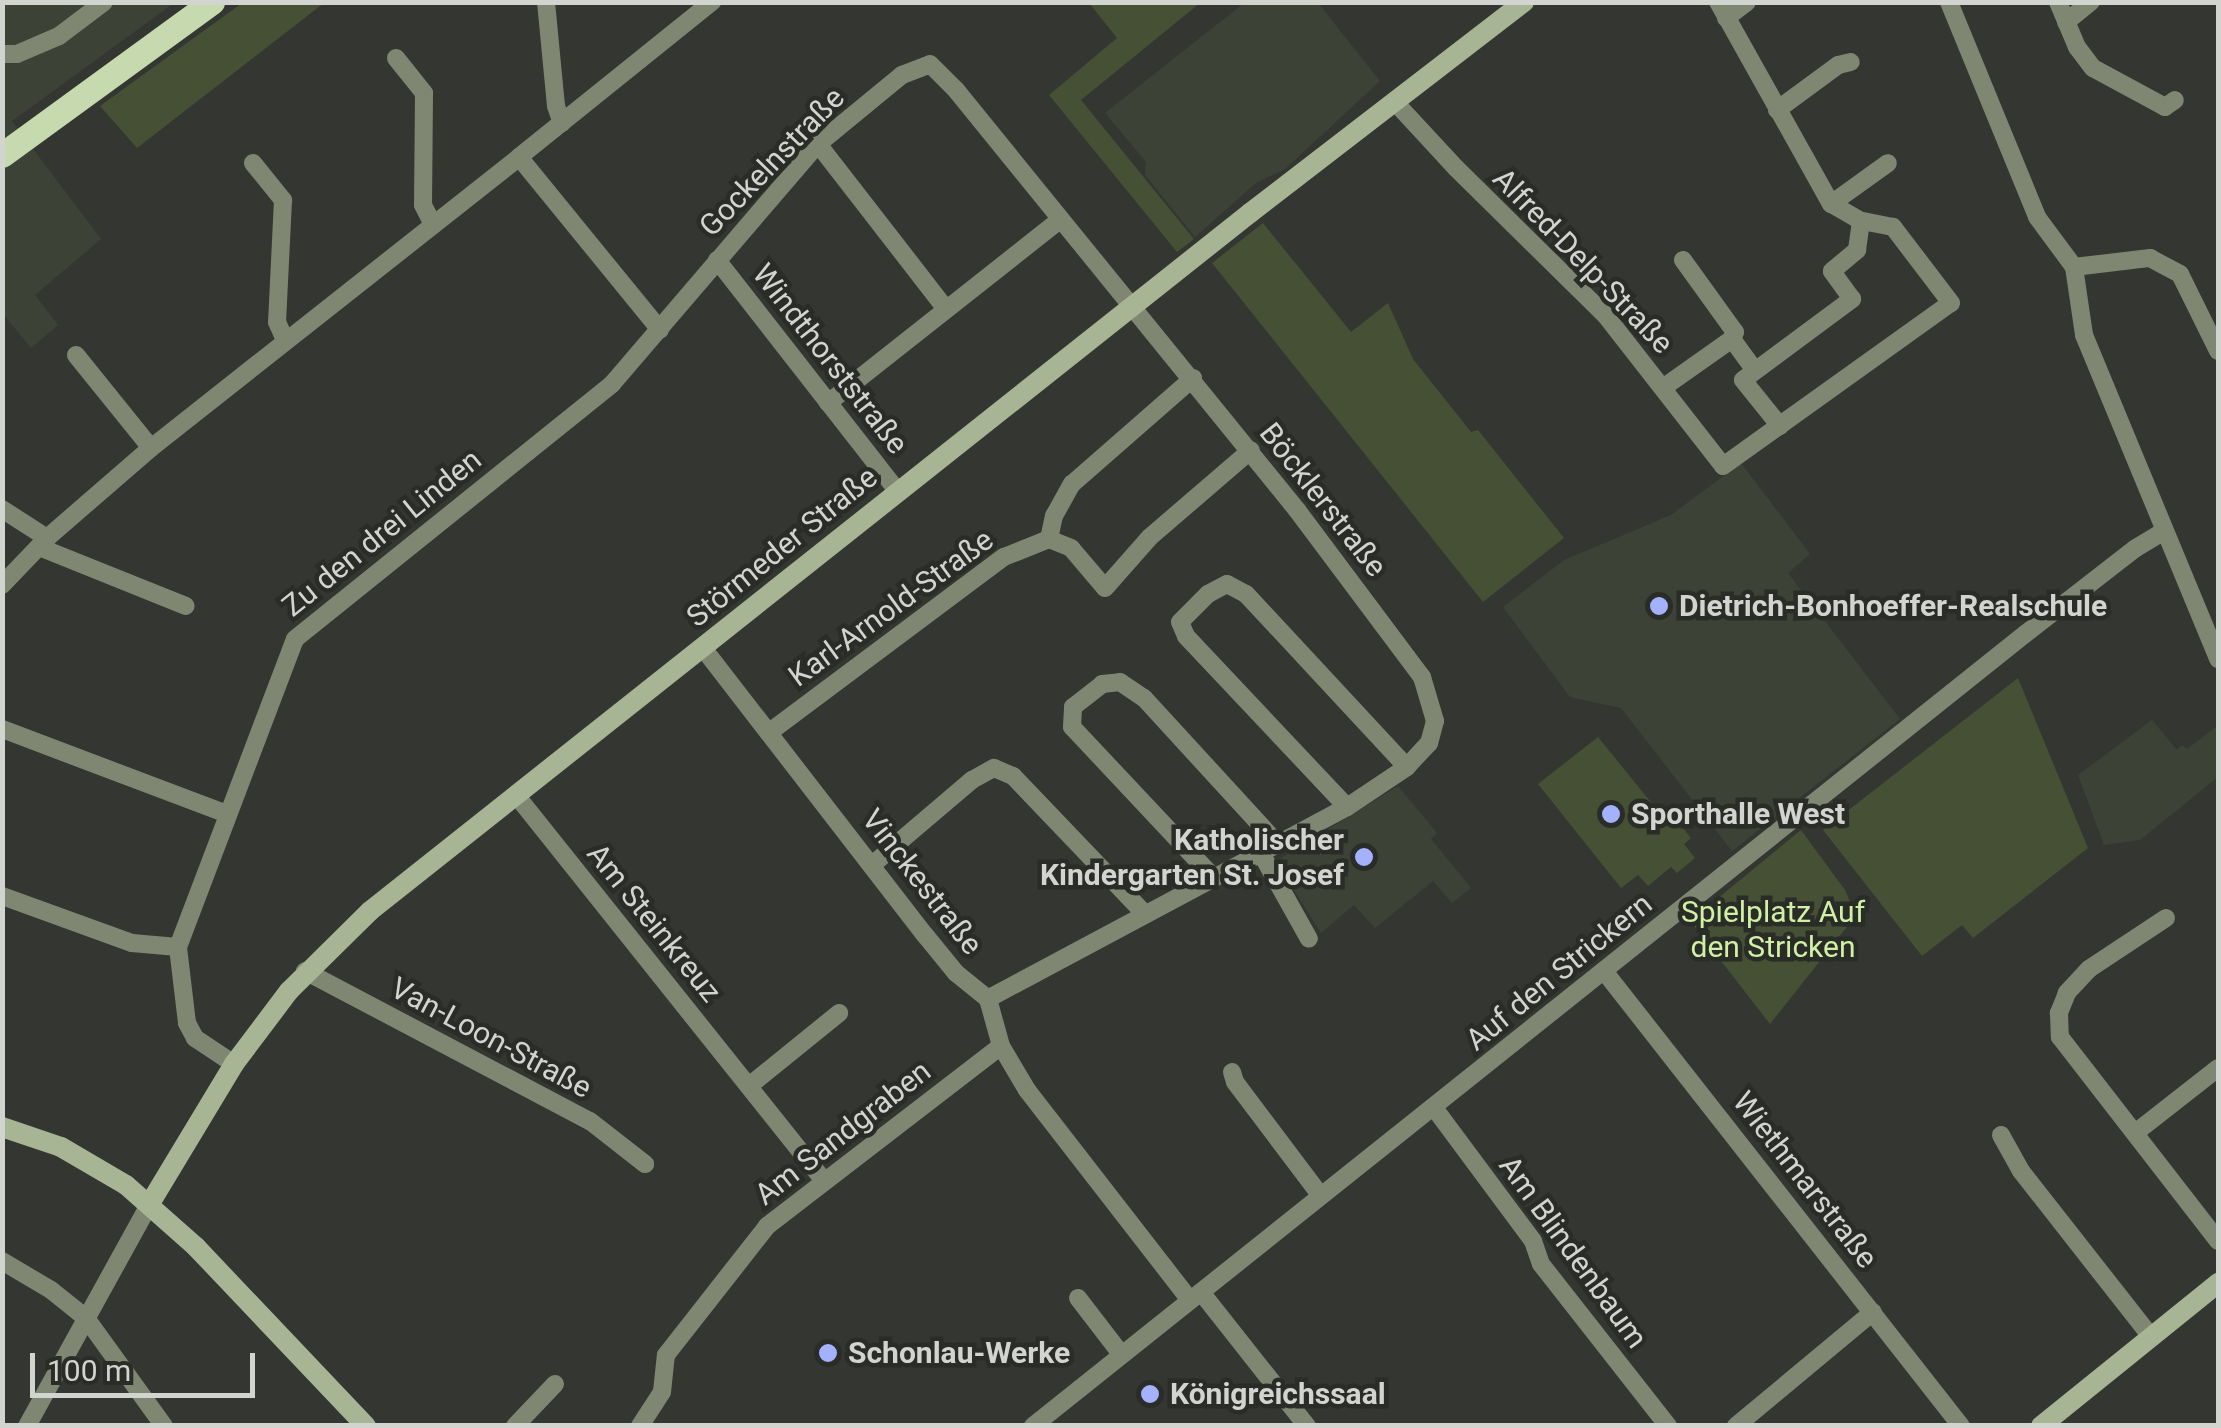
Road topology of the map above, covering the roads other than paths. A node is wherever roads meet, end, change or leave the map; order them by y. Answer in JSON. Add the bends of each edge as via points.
{"nodes":[{"id":1,"x":104,"y":2,"type":"edge"},
{"id":2,"x":212,"y":2,"type":"edge"},
{"id":3,"x":546,"y":2,"type":"edge"},
{"id":4,"x":712,"y":2,"type":"edge"},
{"id":5,"x":1747,"y":2,"type":"edge"},
{"id":6,"x":1949,"y":2,"type":"edge"},
{"id":7,"x":2058,"y":2,"type":"edge"},
{"id":8,"x":2091,"y":2,"type":"edge"},
{"id":9,"x":1516,"y":5,"type":"edge"},
{"id":10,"x":1722,"y":10,"type":"edge"},
{"id":11,"x":2066,"y":22,"type":"junction"},
{"id":12,"x":2,"y":54,"type":"edge"},
{"id":13,"x":396,"y":58,"type":"dead end"},
{"id":14,"x":1851,"y":62,"type":"dead end"},
{"id":15,"x":2175,"y":100,"type":"dead end"},
{"id":16,"x":1394,"y":101,"type":"junction"},
{"id":17,"x":1777,"y":110,"type":"junction"},
{"id":18,"x":562,"y":123,"type":"junction"},
{"id":19,"x":818,"y":144,"type":"junction"},
{"id":20,"x":2,"y":156,"type":"edge"},
{"id":21,"x":520,"y":157,"type":"junction"},
{"id":22,"x":253,"y":163,"type":"dead end"},
{"id":23,"x":1888,"y":163,"type":"dead end"},
{"id":24,"x":1831,"y":204,"type":"junction"},
{"id":25,"x":1060,"y":220,"type":"junction"},
{"id":26,"x":1861,"y":221,"type":"junction"},
{"id":27,"x":432,"y":225,"type":"junction"},
{"id":28,"x":717,"y":260,"type":"junction"},
{"id":29,"x":1683,"y":260,"type":"dead end"},
{"id":30,"x":2074,"y":266,"type":"junction"},
{"id":31,"x":1134,"y":307,"type":"junction"},
{"id":32,"x":946,"y":309,"type":"junction"},
{"id":33,"x":660,"y":330,"type":"junction"},
{"id":34,"x":285,"y":340,"type":"junction"},
{"id":35,"x":1732,"y":340,"type":"junction"},
{"id":36,"x":2218,"y":350,"type":"edge"},
{"id":37,"x":76,"y":354,"type":"dead end"},
{"id":38,"x":1755,"y":371,"type":"junction"},
{"id":39,"x":1193,"y":378,"type":"junction"},
{"id":40,"x":1664,"y":387,"type":"junction"},
{"id":41,"x":828,"y":404,"type":"junction"},
{"id":42,"x":1780,"y":426,"type":"junction"},
{"id":43,"x":151,"y":448,"type":"junction"},
{"id":44,"x":1251,"y":450,"type":"junction"},
{"id":45,"x":898,"y":492,"type":"junction"},
{"id":46,"x":2,"y":509,"type":"edge"},
{"id":47,"x":2164,"y":532,"type":"junction"},
{"id":48,"x":1049,"y":539,"type":"junction"},
{"id":49,"x":43,"y":543,"type":"junction"},
{"id":50,"x":2,"y":585,"type":"edge"},
{"id":51,"x":186,"y":606,"type":"dead end"},
{"id":52,"x":704,"y":648,"type":"junction"},
{"id":53,"x":2218,"y":658,"type":"edge"},
{"id":54,"x":2,"y":729,"type":"edge"},
{"id":55,"x":771,"y":731,"type":"junction"},
{"id":56,"x":1407,"y":768,"type":"junction"},
{"id":57,"x":516,"y":795,"type":"junction"},
{"id":58,"x":1347,"y":807,"type":"junction"},
{"id":59,"x":226,"y":814,"type":"junction"},
{"id":60,"x":1269,"y":848,"type":"junction"},
{"id":61,"x":872,"y":865,"type":"junction"},
{"id":62,"x":1213,"y":877,"type":"junction"},
{"id":63,"x":2,"y":896,"type":"edge"},
{"id":64,"x":1145,"y":914,"type":"junction"},
{"id":65,"x":2166,"y":918,"type":"dead end"},
{"id":66,"x":1309,"y":940,"type":"dead end"},
{"id":67,"x":178,"y":947,"type":"junction"},
{"id":68,"x":305,"y":971,"type":"junction"},
{"id":69,"x":1604,"y":971,"type":"junction"},
{"id":70,"x":988,"y":1000,"type":"junction"},
{"id":71,"x":839,"y":1013,"type":"dead end"},
{"id":72,"x":1001,"y":1046,"type":"junction"},
{"id":73,"x":234,"y":1064,"type":"junction"},
{"id":74,"x":2218,"y":1068,"type":"edge"},
{"id":75,"x":1232,"y":1072,"type":"dead end"},
{"id":76,"x":749,"y":1086,"type":"junction"},
{"id":77,"x":1434,"y":1109,"type":"junction"},
{"id":78,"x":2,"y":1127,"type":"edge"},
{"id":79,"x":2135,"y":1133,"type":"junction"},
{"id":80,"x":2002,"y":1135,"type":"dead end"},
{"id":81,"x":645,"y":1164,"type":"dead end"},
{"id":82,"x":824,"y":1181,"type":"junction"},
{"id":83,"x":1320,"y":1195,"type":"junction"},
{"id":84,"x":148,"y":1205,"type":"junction"},
{"id":85,"x":2218,"y":1241,"type":"edge"},
{"id":86,"x":2,"y":1261,"type":"edge"},
{"id":87,"x":2218,"y":1284,"type":"edge"},
{"id":88,"x":1196,"y":1296,"type":"junction"},
{"id":89,"x":1078,"y":1298,"type":"dead end"},
{"id":90,"x":1873,"y":1312,"type":"junction"},
{"id":91,"x":86,"y":1318,"type":"junction"},
{"id":92,"x":2151,"y":1338,"type":"junction"},
{"id":93,"x":1122,"y":1354,"type":"junction"},
{"id":94,"x":556,"y":1384,"type":"dead end"},
{"id":95,"x":27,"y":1426,"type":"edge"},
{"id":96,"x":164,"y":1426,"type":"edge"},
{"id":97,"x":366,"y":1426,"type":"edge"},
{"id":98,"x":515,"y":1426,"type":"edge"},
{"id":99,"x":640,"y":1426,"type":"edge"},
{"id":100,"x":1033,"y":1426,"type":"edge"},
{"id":101,"x":1307,"y":1426,"type":"edge"},
{"id":102,"x":1668,"y":1426,"type":"edge"},
{"id":103,"x":1736,"y":1426,"type":"edge"},
{"id":104,"x":1961,"y":1426,"type":"edge"},
{"id":105,"x":2040,"y":1426,"type":"edge"}],
"edges":[{"from":1,"to":12,"type":"street","via":[[59,36]]},
{"from":2,"to":20,"type":"main road"},
{"from":3,"to":18,"type":"street"},
{"from":4,"to":18,"type":"street"},
{"from":5,"to":10,"type":"street"},
{"from":6,"to":30,"type":"street","via":[[2037,218]]},
{"from":7,"to":11,"type":"street"},
{"from":8,"to":11,"type":"street"},
{"from":9,"to":16,"type":"main road","name":"Störmeder Straße"},
{"from":10,"to":17,"type":"street"},
{"from":11,"to":15,"type":"street","via":[[2093,68],[2165,107]]},
{"from":13,"to":27,"type":"street","via":[[424,92],[423,205]]},
{"from":14,"to":17,"type":"street"},
{"from":16,"to":31,"type":"main road","name":"Störmeder Straße"},
{"from":16,"to":40,"type":"street","name":"Alfred-Delp-Straße","via":[[1606,316]]},
{"from":17,"to":24,"type":"street"},
{"from":18,"to":21,"type":"street"},
{"from":19,"to":25,"type":"street","name":"Gockelnstraße","via":[[902,75],[930,64]]},
{"from":19,"to":28,"type":"street","name":"Gockelnstraße"},
{"from":19,"to":32,"type":"street"},
{"from":21,"to":27,"type":"street"},
{"from":21,"to":33,"type":"street"},
{"from":22,"to":34,"type":"street","via":[[282,200],[277,322]]},
{"from":23,"to":24,"type":"street"},
{"from":24,"to":26,"type":"street"},
{"from":25,"to":31,"type":"street","name":"Gockelnstraße"},
{"from":25,"to":32,"type":"street"},
{"from":26,"to":38,"type":"street","via":[[1857,250],[1832,271],[1852,299]]},
{"from":26,"to":42,"type":"street","via":[[1892,227],[1951,303]]},
{"from":27,"to":34,"type":"street"},
{"from":28,"to":33,"type":"street","name":"Gockelnstraße"},
{"from":28,"to":41,"type":"street","name":"Windthorststraße"},
{"from":29,"to":35,"type":"street","via":[[1735,332]]},
{"from":30,"to":36,"type":"street","via":[[2150,258],[2180,274]]},
{"from":30,"to":47,"type":"street","via":[[2084,335]]},
{"from":31,"to":39,"type":"street","name":"Böcklerstraße"},
{"from":31,"to":45,"type":"main road","name":"Störmeder Straße"},
{"from":32,"to":41,"type":"street"},
{"from":33,"to":59,"type":"street","name":"Zu den drei Linden","via":[[612,384],[305,627],[286,659]]},
{"from":34,"to":43,"type":"street"},
{"from":35,"to":38,"type":"street"},
{"from":35,"to":40,"type":"street"},
{"from":37,"to":43,"type":"street"},
{"from":38,"to":42,"type":"street","via":[[1743,380]]},
{"from":39,"to":44,"type":"street","name":"Böcklerstraße"},
{"from":39,"to":48,"type":"street","via":[[1072,484]]},
{"from":40,"to":42,"type":"street","name":"Alfred-Delp-Straße","via":[[1723,466]]},
{"from":41,"to":45,"type":"street","name":"Windthorststraße"},
{"from":43,"to":49,"type":"street"},
{"from":44,"to":48,"type":"street","via":[[1150,538],[1105,588],[1071,548]]},
{"from":44,"to":56,"type":"street","name":"Böcklerstraße","via":[[1422,677],[1433,706],[1428,743]]},
{"from":45,"to":52,"type":"main road","name":"Störmeder Straße"},
{"from":46,"to":49,"type":"street"},
{"from":47,"to":53,"type":"street"},
{"from":47,"to":69,"type":"street","name":"Auf den Strickern","via":[[2039,623]]},
{"from":48,"to":55,"type":"street","name":"Karl-Arnold-Straße","via":[[1004,557]]},
{"from":49,"to":50,"type":"street"},
{"from":49,"to":51,"type":"street"},
{"from":52,"to":55,"type":"street","name":"Vinckestraße"},
{"from":52,"to":57,"type":"main road","name":"Störmeder Straße"},
{"from":54,"to":59,"type":"street"},
{"from":55,"to":61,"type":"street","name":"Vinckestraße"},
{"from":56,"to":58,"type":"street"},
{"from":56,"to":58,"type":"street","via":[[1246,594],[1227,584],[1191,608],[1180,622],[1186,636]]},
{"from":57,"to":68,"type":"main road","name":"Störmeder Straße"},
{"from":57,"to":76,"type":"street","name":"Am Steinkreuz"},
{"from":58,"to":60,"type":"street"},
{"from":59,"to":67,"type":"street","name":"Zu den drei Linden"},
{"from":60,"to":62,"type":"street"},
{"from":60,"to":62,"type":"street","via":[[1198,753],[1144,698],[1120,682],[1102,684],[1074,708],[1072,727]]},
{"from":60,"to":66,"type":"street"},
{"from":61,"to":64,"type":"street","via":[[994,768],[1013,776]]},
{"from":61,"to":70,"type":"street","name":"Vinckestraße","via":[[956,973]]},
{"from":62,"to":64,"type":"street"},
{"from":63,"to":67,"type":"street","via":[[132,943]]},
{"from":64,"to":70,"type":"street"},
{"from":65,"to":79,"type":"street","via":[[2089,969],[2059,1013],[2060,1037]]},
{"from":67,"to":73,"type":"street","name":"Zu den drei Linden","via":[[187,1023],[195,1038]]},
{"from":68,"to":73,"type":"main road","name":"Störmeder Straße"},
{"from":68,"to":81,"type":"street","name":"Van-Loon-Straße","via":[[590,1121]]},
{"from":69,"to":77,"type":"street","name":"Auf den Strickern"},
{"from":69,"to":90,"type":"street","name":"Wiethmarstraße"},
{"from":70,"to":72,"type":"street"},
{"from":71,"to":76,"type":"street"},
{"from":72,"to":82,"type":"street","name":"Am Sandgraben"},
{"from":72,"to":88,"type":"street","via":[[1027,1090]]},
{"from":73,"to":84,"type":"main road","name":"Störmeder Straße"},
{"from":74,"to":79,"type":"street"},
{"from":75,"to":83,"type":"street"},
{"from":76,"to":82,"type":"street","name":"Am Steinkreuz"},
{"from":77,"to":83,"type":"street","name":"Auf den Strickern"},
{"from":77,"to":102,"type":"street","name":"Am Blindenbaum","via":[[1532,1241],[1541,1264]]},
{"from":78,"to":84,"type":"main road","via":[[96,1164]]},
{"from":79,"to":85,"type":"street"},
{"from":80,"to":92,"type":"street","via":[[2021,1171]]},
{"from":82,"to":99,"type":"street","name":"Am Sandgraben","via":[[767,1226],[681,1336],[666,1356],[662,1392]]},
{"from":83,"to":88,"type":"street","name":"Auf den Strickern"},
{"from":84,"to":91,"type":"street"},
{"from":84,"to":97,"type":"main road"},
{"from":86,"to":91,"type":"street"},
{"from":87,"to":92,"type":"main road"},
{"from":88,"to":93,"type":"street","name":"Auf den Strickern"},
{"from":88,"to":101,"type":"street"},
{"from":89,"to":93,"type":"street"},
{"from":90,"to":103,"type":"street"},
{"from":90,"to":104,"type":"street","name":"Wiethmarstraße"},
{"from":91,"to":95,"type":"street"},
{"from":91,"to":96,"type":"street"},
{"from":92,"to":105,"type":"main road"},
{"from":93,"to":100,"type":"street","name":"Auf den Strickern"},
{"from":94,"to":98,"type":"street"}]}
